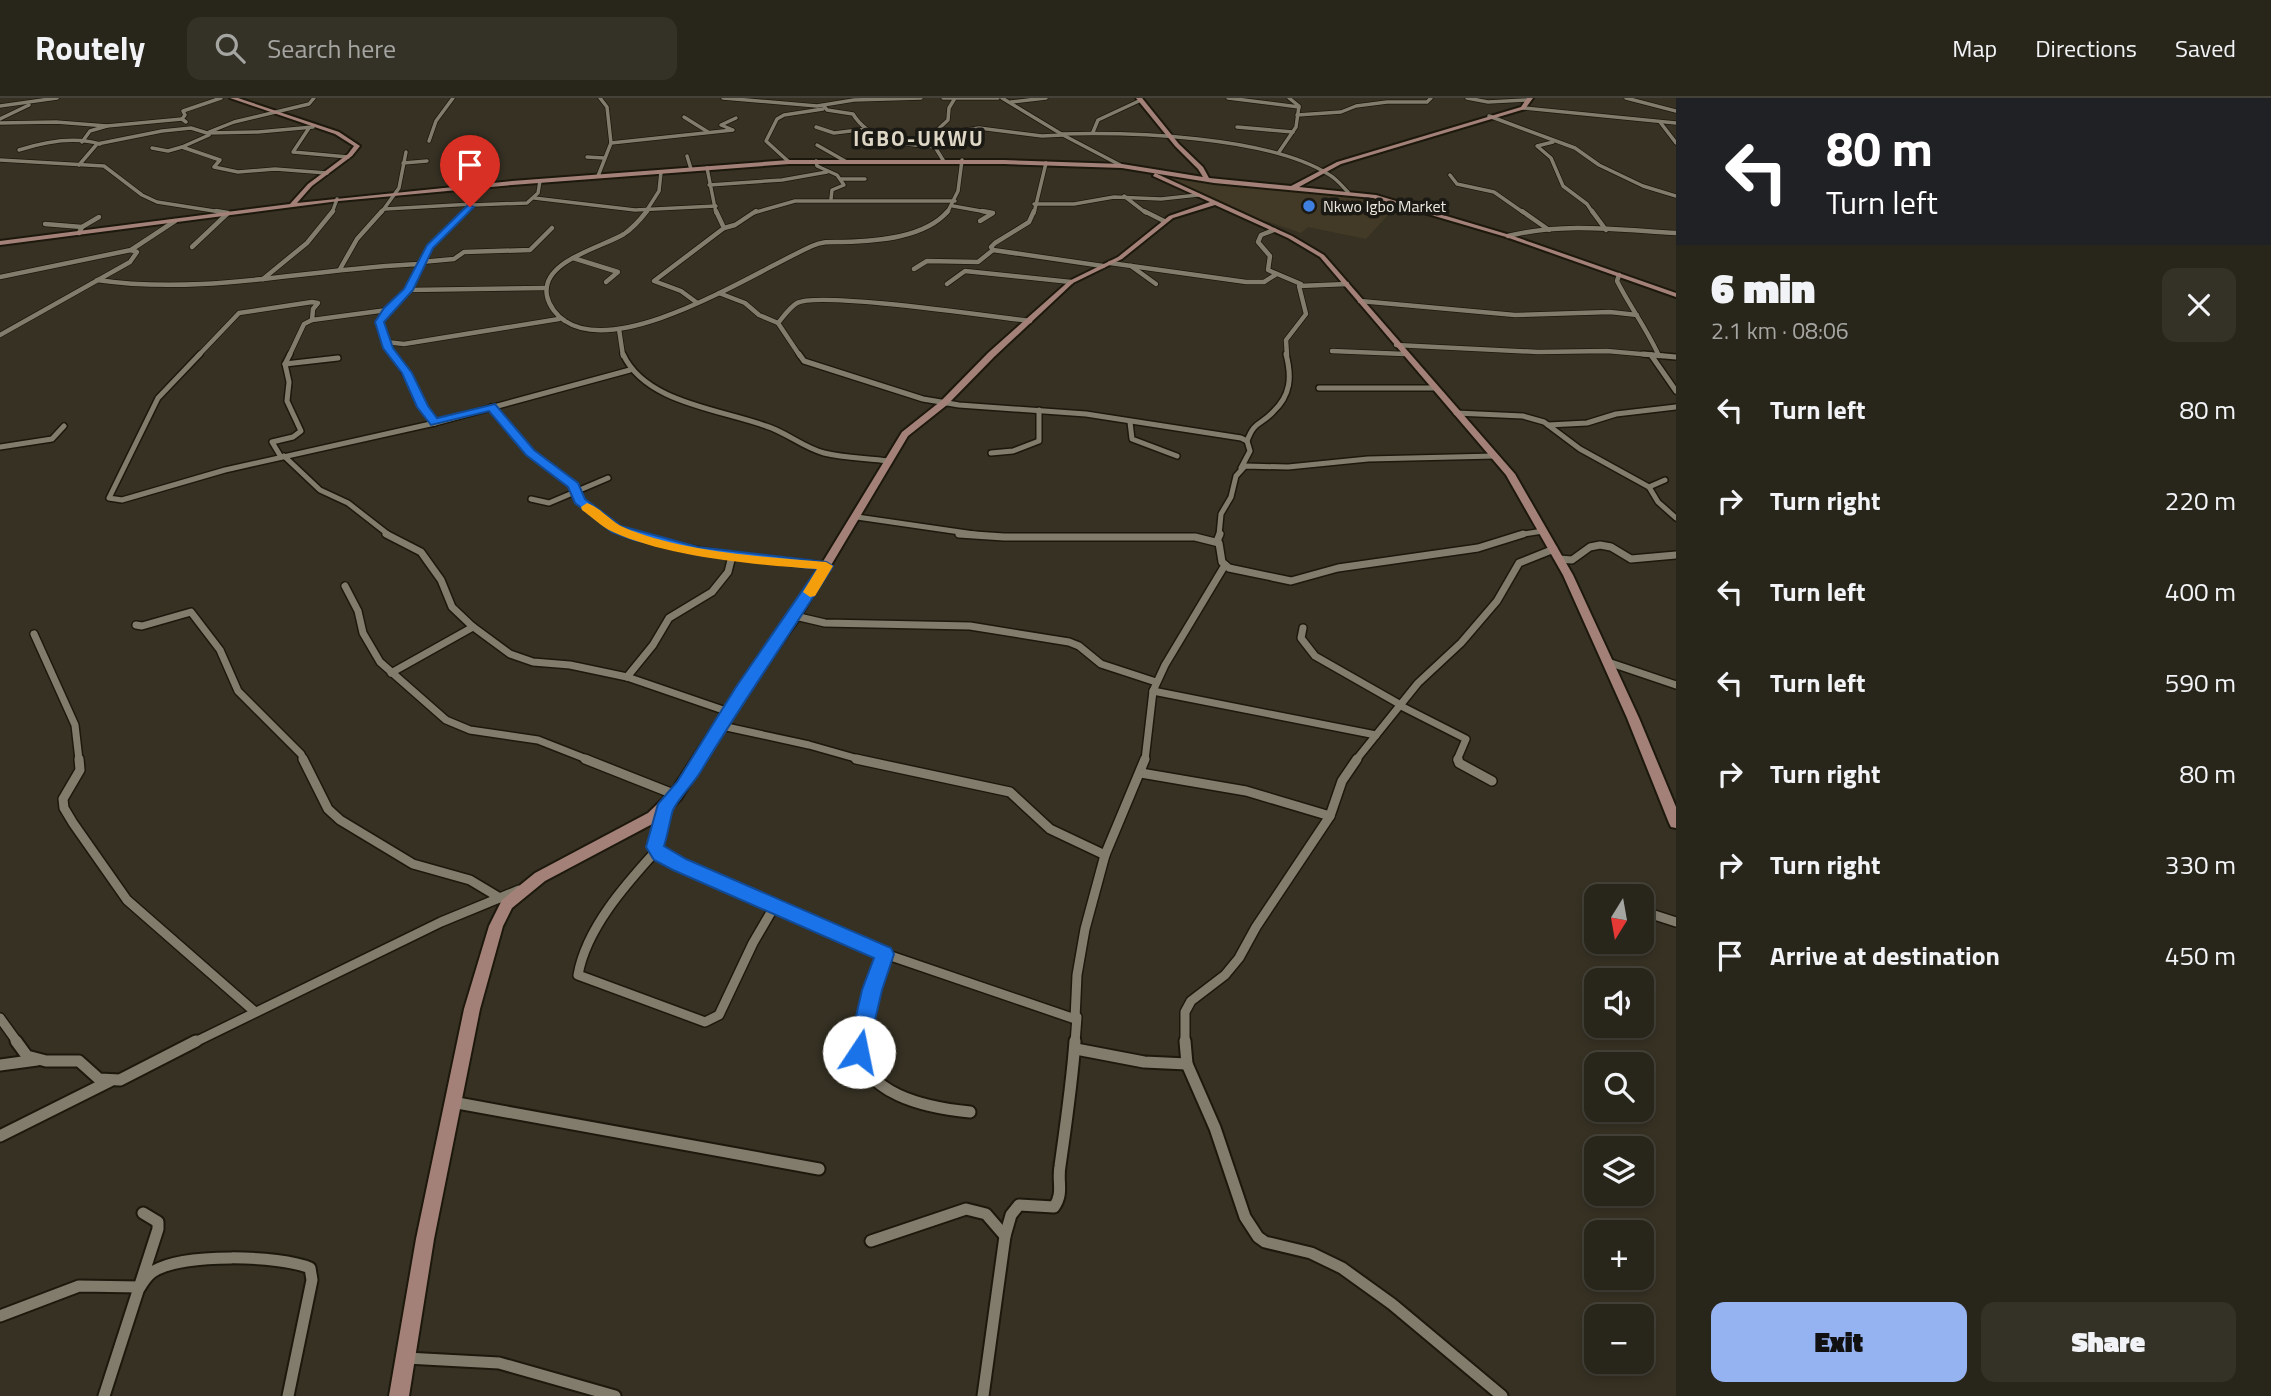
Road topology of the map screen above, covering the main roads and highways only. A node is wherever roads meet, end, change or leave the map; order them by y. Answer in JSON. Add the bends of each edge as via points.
{"nodes":[{"id":1,"x":234,"y":98,"type":"edge"},
{"id":2,"x":1140,"y":99,"type":"edge"},
{"id":3,"x":1529,"y":99,"type":"edge"},
{"id":4,"x":1153,"y":171,"type":"junction"},
{"id":5,"x":1207,"y":180,"type":"junction"},
{"id":6,"x":1293,"y":188,"type":"junction"},
{"id":7,"x":1214,"y":204,"type":"junction"},
{"id":8,"x":291,"y":206,"type":"junction"},
{"id":9,"x":0,"y":243,"type":"edge"},
{"id":10,"x":1676,"y":295,"type":"edge"},
{"id":11,"x":1676,"y":823,"type":"edge"},
{"id":12,"x":400,"y":1396,"type":"edge"}],
"edges":[{"from":1,"to":8,"type":"main road","via":[[337,133],[356,144],[348,157],[310,185]]},
{"from":2,"to":5,"type":"main road"},
{"from":3,"to":6,"type":"main road","via":[[1523,108],[1392,145],[1323,170]]},
{"from":4,"to":5,"type":"main road"},
{"from":4,"to":7,"type":"main road"},
{"from":4,"to":8,"type":"main road","via":[[962,160],[789,162],[395,193]]},
{"from":5,"to":6,"type":"main road"},
{"from":6,"to":10,"type":"main road","via":[[1396,201]]},
{"from":7,"to":11,"type":"main road","via":[[1314,250],[1510,474],[1554,549],[1608,662]]},
{"from":7,"to":12,"type":"main road","via":[[1180,213],[1128,252],[1071,282],[905,434],[795,616],[676,796],[664,809],[522,889],[507,904],[472,1009],[429,1214]]},
{"from":8,"to":9,"type":"main road"}]}
